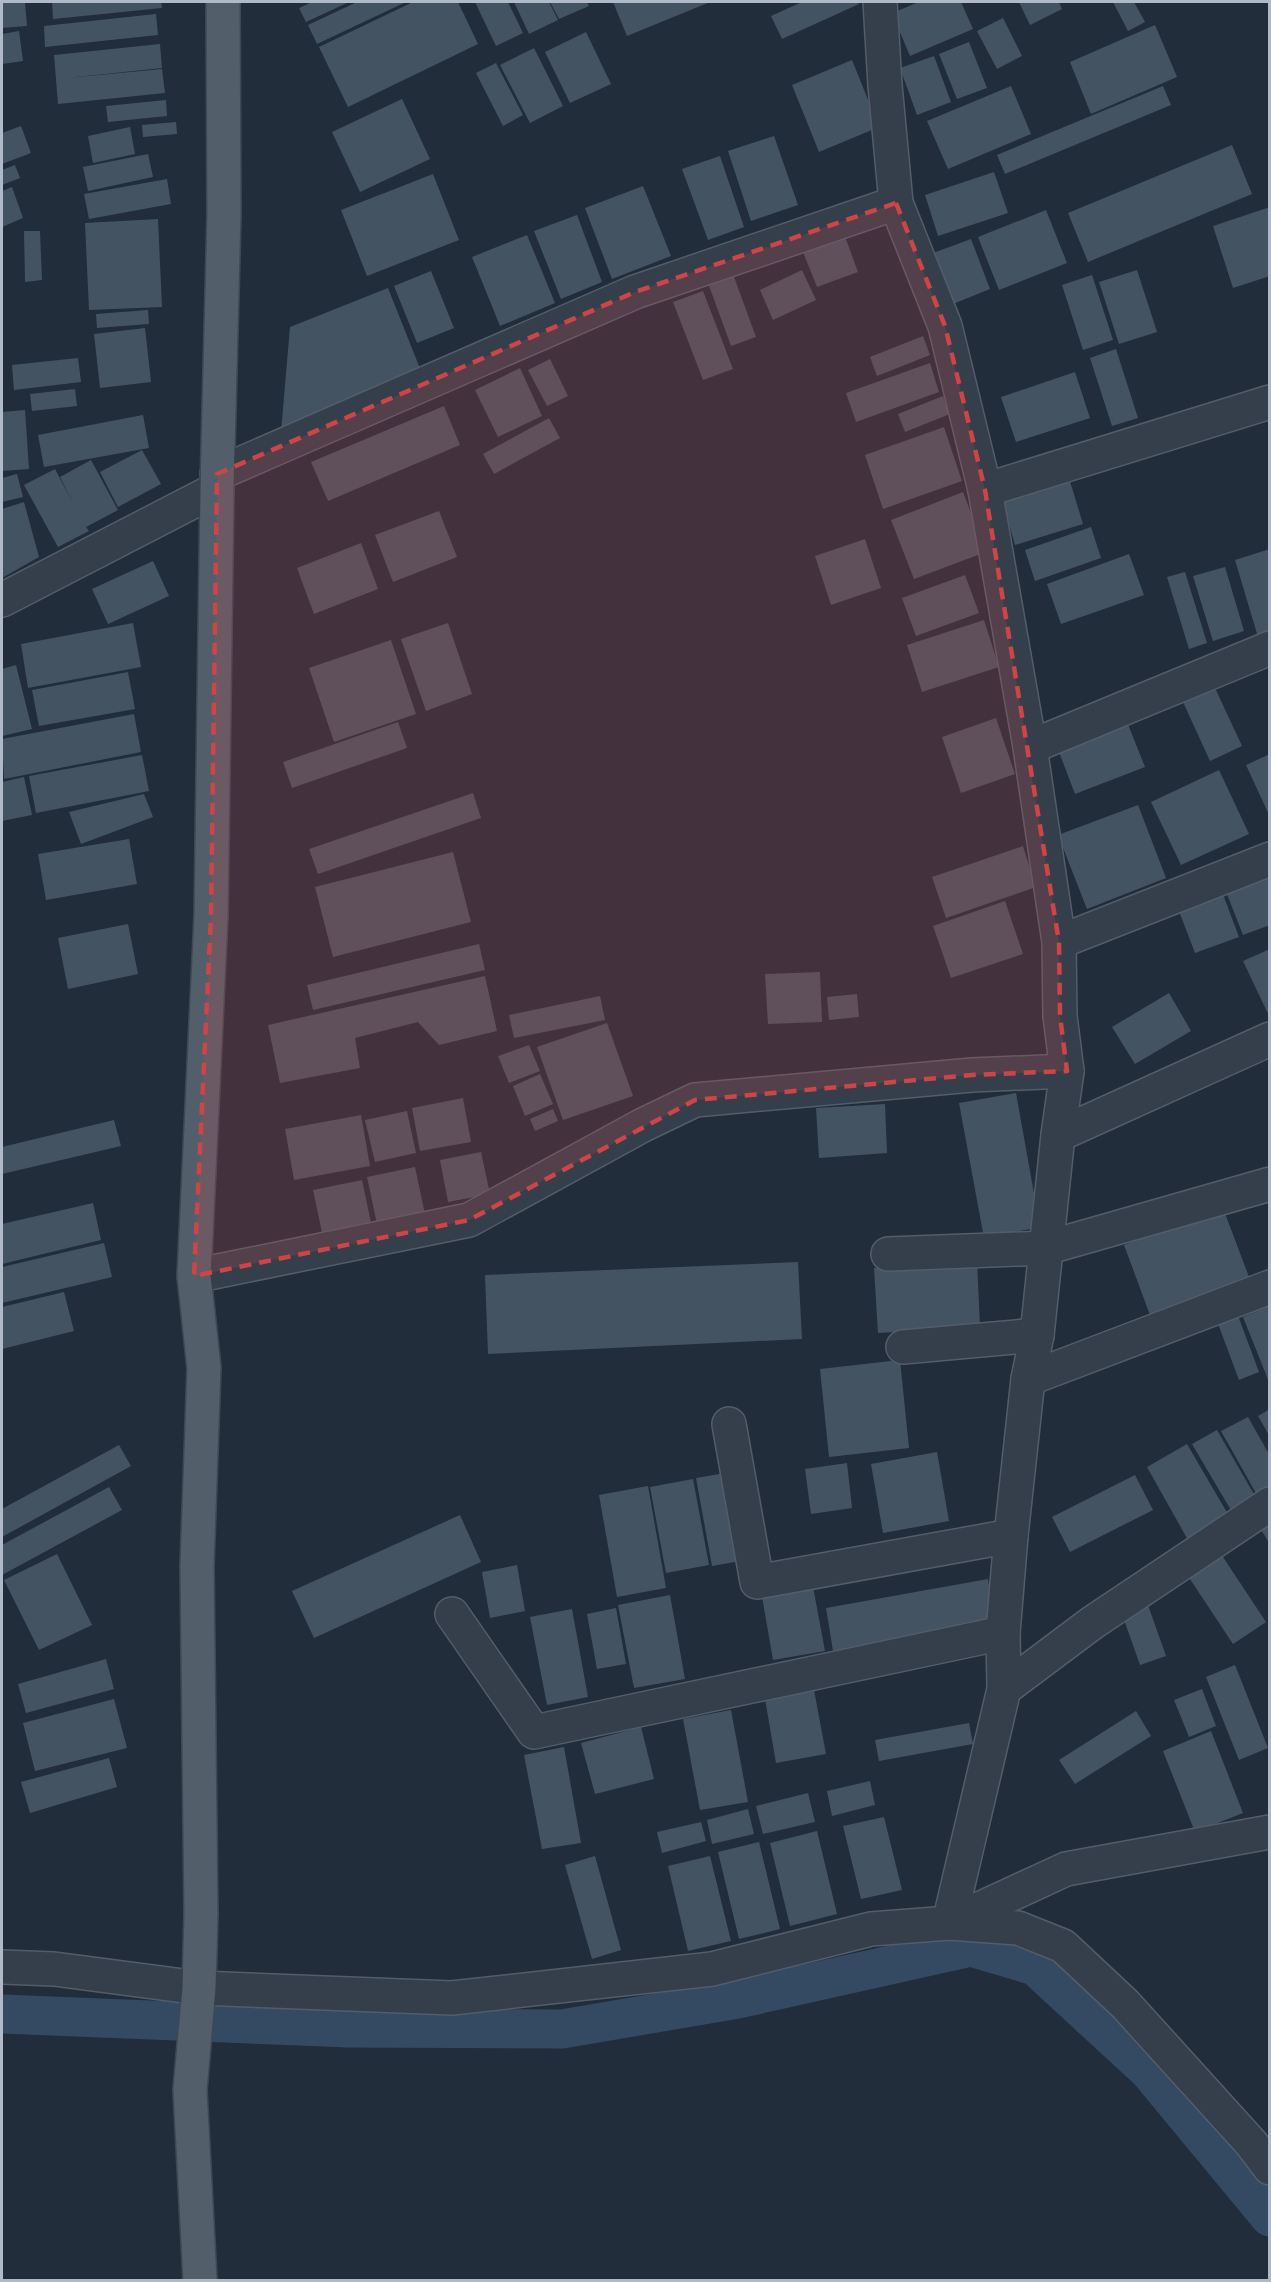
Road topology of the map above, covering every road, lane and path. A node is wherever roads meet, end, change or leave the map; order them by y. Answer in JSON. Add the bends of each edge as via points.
{"nodes":[{"id":1,"x":223,"y":2,"type":"edge"},
{"id":2,"x":880,"y":2,"type":"edge"},
{"id":3,"x":896,"y":202,"type":"junction"},
{"id":4,"x":1269,"y":402,"type":"edge"},
{"id":5,"x":217,"y":482,"type":"junction"},
{"id":6,"x":986,"y":490,"type":"junction"},
{"id":7,"x":2,"y":600,"type":"edge"},
{"id":8,"x":1269,"y":648,"type":"edge"},
{"id":9,"x":1030,"y":747,"type":"junction"},
{"id":10,"x":1269,"y":859,"type":"edge"},
{"id":11,"x":1059,"y":942,"type":"junction"},
{"id":12,"x":1269,"y":1039,"type":"edge"},
{"id":13,"x":1067,"y":1071,"type":"junction"},
{"id":14,"x":1058,"y":1135,"type":"junction"},
{"id":15,"x":1269,"y":1184,"type":"edge"},
{"id":16,"x":1046,"y":1248,"type":"junction"},
{"id":17,"x":888,"y":1254,"type":"dead end"},
{"id":18,"x":194,"y":1276,"type":"junction"},
{"id":19,"x":1269,"y":1287,"type":"edge"},
{"id":20,"x":1037,"y":1335,"type":"junction"},
{"id":21,"x":903,"y":1347,"type":"dead end"},
{"id":22,"x":1028,"y":1379,"type":"junction"},
{"id":23,"x":729,"y":1425,"type":"dead end"},
{"id":24,"x":1269,"y":1504,"type":"edge"},
{"id":25,"x":1011,"y":1536,"type":"junction"},
{"id":26,"x":452,"y":1614,"type":"dead end"},
{"id":27,"x":1003,"y":1633,"type":"junction"},
{"id":28,"x":1004,"y":1689,"type":"junction"},
{"id":29,"x":1269,"y":1832,"type":"edge"},
{"id":30,"x":949,"y":1923,"type":"junction"},
{"id":31,"x":2,"y":1967,"type":"edge"},
{"id":32,"x":197,"y":2002,"type":"junction"},
{"id":33,"x":1263,"y":2151,"type":"edge"},
{"id":34,"x":200,"y":2280,"type":"edge"}],
"edges":[{"from":1,"to":5,"type":"main road","via":[[224,214]]},
{"from":2,"to":3,"type":"street"},
{"from":3,"to":5,"type":"street","via":[[635,292]]},
{"from":3,"to":6,"type":"street","via":[[945,326]]},
{"from":4,"to":6,"type":"street"},
{"from":5,"to":7,"type":"street"},
{"from":5,"to":18,"type":"main road","via":[[211,916]]},
{"from":6,"to":9,"type":"street"},
{"from":8,"to":9,"type":"street"},
{"from":9,"to":11,"type":"street"},
{"from":10,"to":11,"type":"street"},
{"from":11,"to":13,"type":"street","via":[[1060,1016]]},
{"from":12,"to":14,"type":"street"},
{"from":13,"to":14,"type":"street"},
{"from":13,"to":18,"type":"street","via":[[972,1075],[695,1100],[469,1220]]},
{"from":14,"to":16,"type":"street"},
{"from":15,"to":16,"type":"street"},
{"from":16,"to":17,"type":"street"},
{"from":16,"to":20,"type":"street"},
{"from":18,"to":32,"type":"main road","via":[[204,1368],[197,1566],[201,1903]]},
{"from":19,"to":22,"type":"street"},
{"from":20,"to":21,"type":"street"},
{"from":20,"to":22,"type":"street"},
{"from":22,"to":25,"type":"street"},
{"from":23,"to":25,"type":"street","via":[[757,1582]]},
{"from":24,"to":28,"type":"street","via":[[1092,1623]]},
{"from":25,"to":27,"type":"street"},
{"from":26,"to":27,"type":"street","via":[[534,1732]]},
{"from":27,"to":28,"type":"street"},
{"from":28,"to":30,"type":"street"},
{"from":29,"to":30,"type":"street","via":[[1066,1869]]},
{"from":30,"to":32,"type":"street","via":[[871,1929],[712,1969],[452,1998]]},
{"from":30,"to":33,"type":"street","via":[[1018,1928],[1063,1946],[1125,2004]]},
{"from":31,"to":32,"type":"street","via":[[54,1969]]},
{"from":32,"to":34,"type":"main road","via":[[190,2090]]}]}
